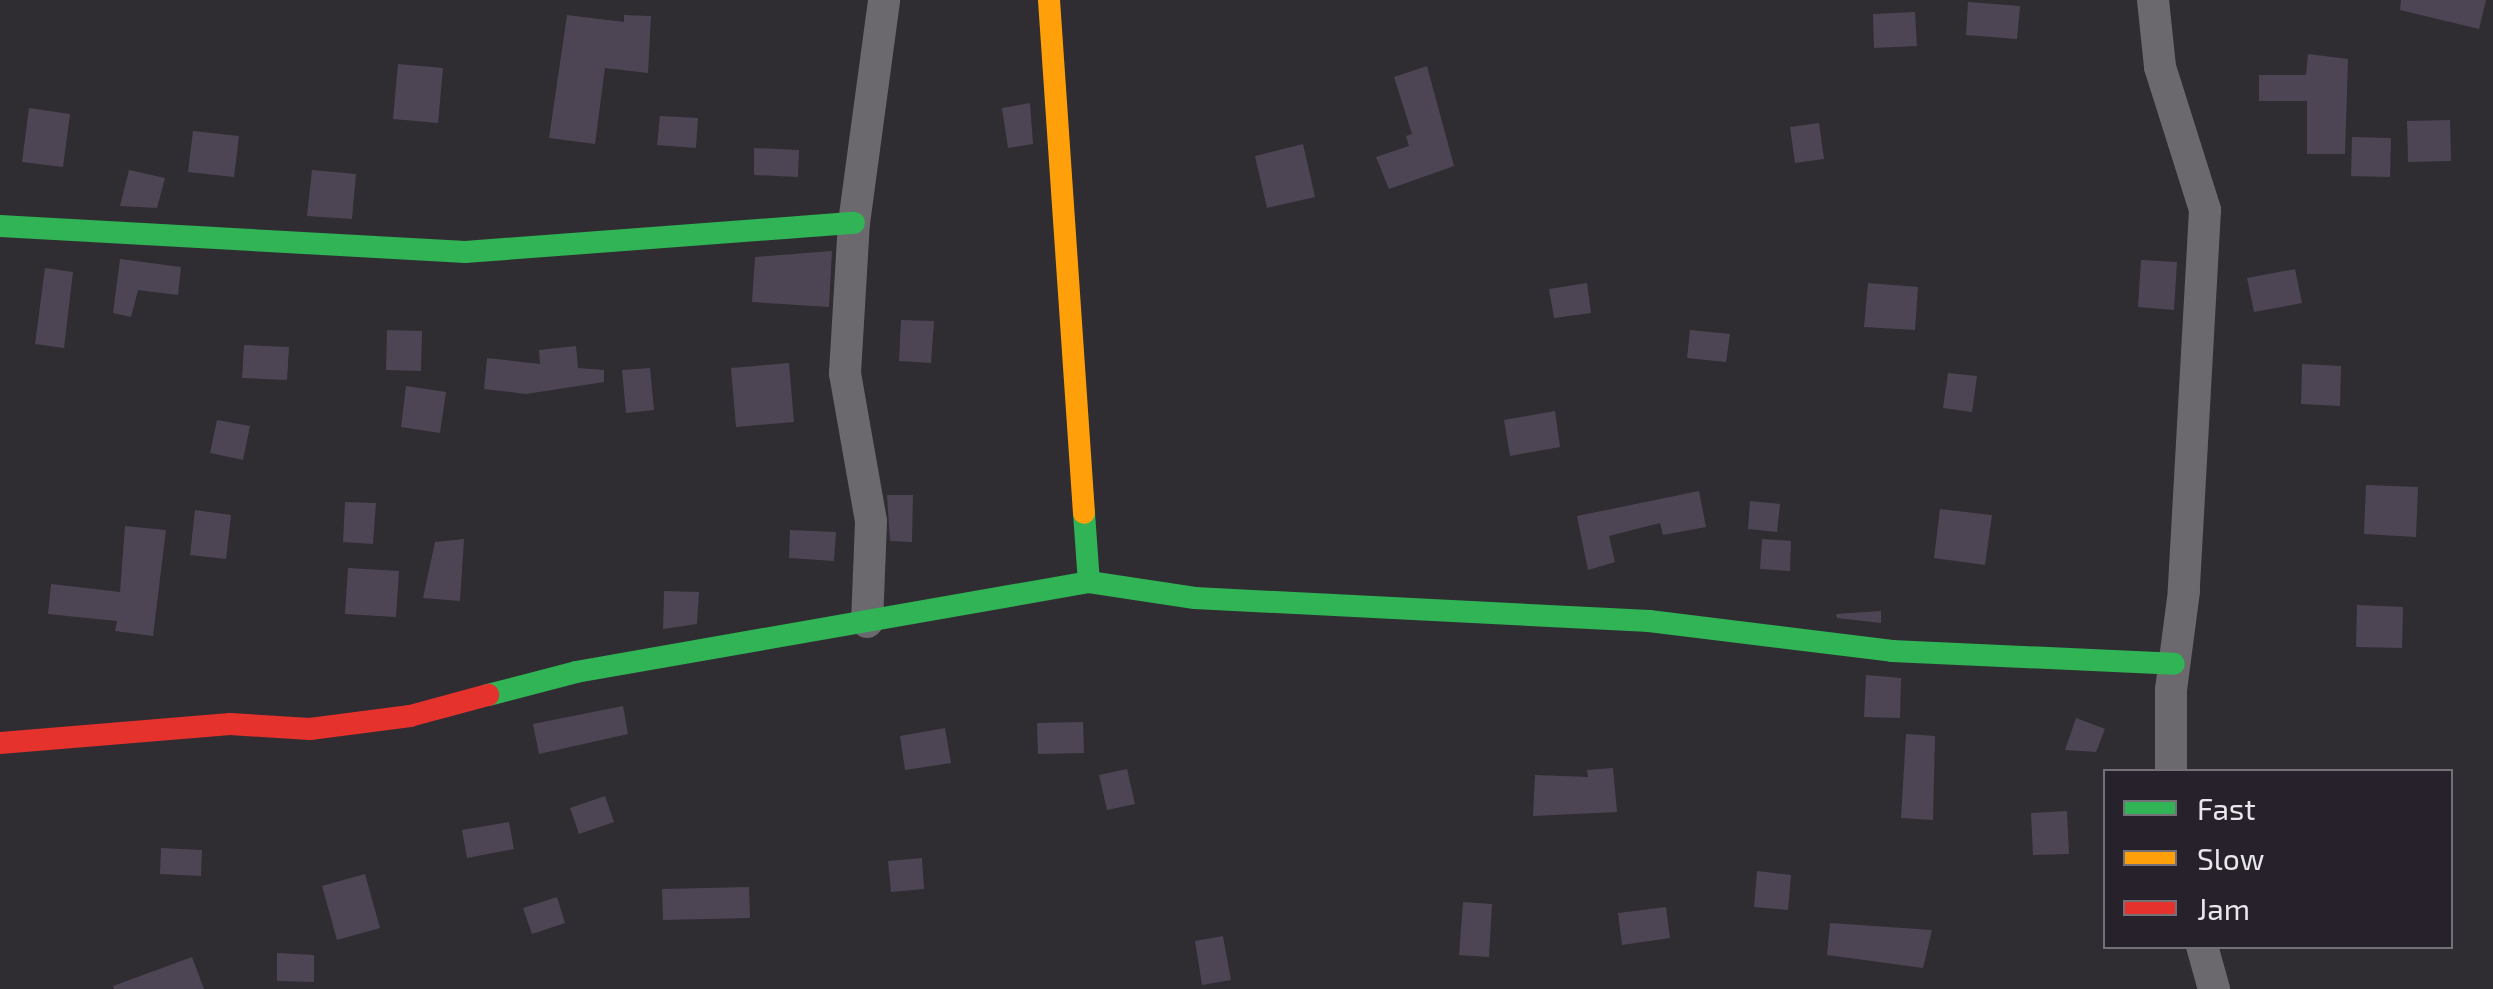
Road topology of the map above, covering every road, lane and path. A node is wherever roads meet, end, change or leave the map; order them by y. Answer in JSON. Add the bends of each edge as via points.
{"nodes":[{"id":1,"x":884,"y":0,"type":"edge"},
{"id":2,"x":1049,"y":0,"type":"edge"},
{"id":3,"x":2154,"y":0,"type":"edge"},
{"id":4,"x":854,"y":223,"type":"junction"},
{"id":5,"x":0,"y":226,"type":"edge"},
{"id":6,"x":1089,"y":582,"type":"junction"},
{"id":7,"x":867,"y":622,"type":"junction"},
{"id":8,"x":2174,"y":664,"type":"junction"},
{"id":9,"x":0,"y":744,"type":"edge"},
{"id":10,"x":2171,"y":769,"type":"edge"},
{"id":11,"x":2203,"y":949,"type":"edge"},
{"id":12,"x":2214,"y":989,"type":"edge"}],
"edges":[{"from":1,"to":4,"type":"street"},
{"from":2,"to":6,"type":"street"},
{"from":3,"to":8,"type":"street","via":[[2160,67],[2205,210]]},
{"from":4,"to":5,"type":"street","via":[[466,252]]},
{"from":4,"to":7,"type":"street","via":[[844,373],[870,521]]},
{"from":6,"to":7,"type":"street"},
{"from":6,"to":8,"type":"street","via":[[1195,598],[1649,621],[1892,651]]},
{"from":7,"to":9,"type":"street","via":[[576,672],[410,716],[310,728],[230,724]]},
{"from":8,"to":10,"type":"street"},
{"from":11,"to":12,"type":"street"}]}
